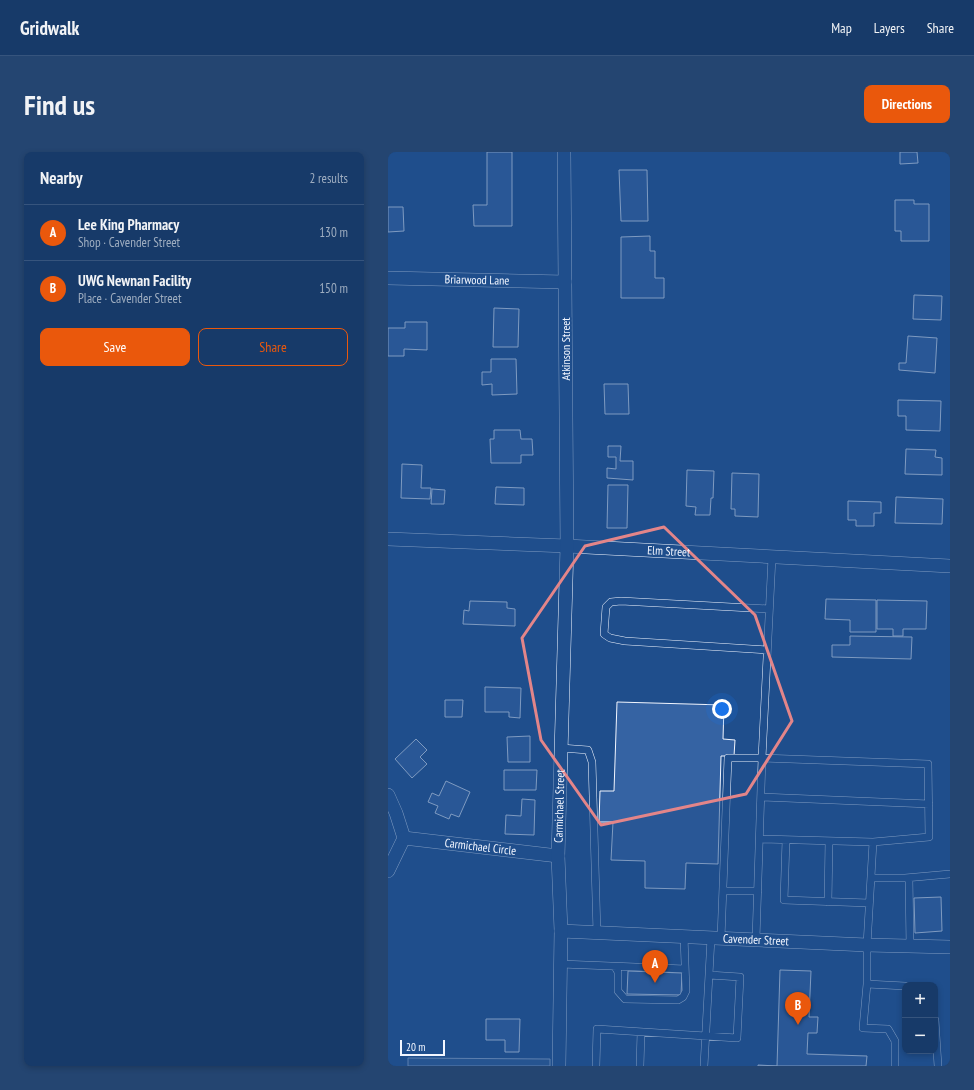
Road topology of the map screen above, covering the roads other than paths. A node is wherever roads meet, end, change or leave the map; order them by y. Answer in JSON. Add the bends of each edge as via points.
{"nodes":[{"id":1,"x":564,"y":152,"type":"edge"},
{"id":2,"x":388,"y":278,"type":"edge"},
{"id":3,"x":565,"y":282,"type":"junction"},
{"id":4,"x":388,"y":539,"type":"edge"},
{"id":5,"x":567,"y":546,"type":"junction"},
{"id":6,"x":772,"y":557,"type":"junction"},
{"id":7,"x":950,"y":566,"type":"edge"},
{"id":8,"x":769,"y":609,"type":"junction"},
{"id":9,"x":767,"y":650,"type":"junction"},
{"id":10,"x":561,"y":748,"type":"junction"},
{"id":11,"x":762,"y":758,"type":"junction"},
{"id":12,"x":388,"y":794,"type":"edge"},
{"id":13,"x":761,"y":797,"type":"junction"},
{"id":14,"x":929,"y":804,"type":"junction"},
{"id":15,"x":404,"y":838,"type":"junction"},
{"id":16,"x":760,"y":839,"type":"junction"},
{"id":17,"x":786,"y":840,"type":"junction"},
{"id":18,"x":829,"y":841,"type":"junction"},
{"id":19,"x":873,"y":842,"type":"junction"},
{"id":20,"x":558,"y":856,"type":"junction"},
{"id":21,"x":388,"y":871,"type":"edge"},
{"id":22,"x":950,"y":874,"type":"edge"},
{"id":23,"x":871,"y":878,"type":"junction"},
{"id":24,"x":909,"y":878,"type":"junction"},
{"id":25,"x":723,"y":891,"type":"junction"},
{"id":26,"x":758,"y":891,"type":"junction"},
{"id":27,"x":828,"y":902,"type":"junction"},
{"id":28,"x":869,"y":903,"type":"junction"},
{"id":29,"x":561,"y":931,"type":"junction"},
{"id":30,"x":597,"y":933,"type":"junction"},
{"id":31,"x":684,"y":936,"type":"junction"},
{"id":32,"x":716,"y":938,"type":"junction"},
{"id":33,"x":756,"y":939,"type":"junction"},
{"id":34,"x":867,"y":945,"type":"junction"},
{"id":35,"x":910,"y":946,"type":"junction"},
{"id":36,"x":950,"y":947,"type":"edge"},
{"id":37,"x":561,"y":964,"type":"junction"},
{"id":38,"x":615,"y":967,"type":"junction"},
{"id":39,"x":685,"y":969,"type":"junction"},
{"id":40,"x":709,"y":975,"type":"junction"},
{"id":41,"x":867,"y":984,"type":"junction"},
{"id":42,"x":902,"y":986,"type":"edge"},
{"id":43,"x":641,"y":1032,"type":"junction"},
{"id":44,"x":707,"y":1036,"type":"junction"},
{"id":45,"x":937,"y":1054,"type":"edge"},
{"id":46,"x":559,"y":1066,"type":"edge"},
{"id":47,"x":596,"y":1066,"type":"edge"},
{"id":48,"x":640,"y":1066,"type":"edge"},
{"id":49,"x":704,"y":1066,"type":"edge"},
{"id":50,"x":895,"y":1066,"type":"edge"},
{"id":51,"x":938,"y":1066,"type":"edge"}],
"edges":[{"from":1,"to":3,"type":"street","name":"Atkinson Street"},
{"from":2,"to":3,"type":"street","name":"Briarwood Lane"},
{"from":3,"to":5,"type":"street","name":"Atkinson Street"},
{"from":4,"to":5,"type":"street","name":"Elm Street"},
{"from":5,"to":6,"type":"street","name":"Elm Street"},
{"from":5,"to":10,"type":"street","name":"Carmichael Street"},
{"from":6,"to":7,"type":"street","name":"Elm Street"},
{"from":6,"to":8,"type":"lane"},
{"from":8,"to":9,"type":"lane"},
{"from":8,"to":9,"type":"lane","via":[[610,602],[606,607],[604,634],[625,641]]},
{"from":9,"to":11,"type":"lane"},
{"from":10,"to":20,"type":"street","name":"Carmichael Street"},
{"from":10,"to":30,"type":"lane","via":[[588,750],[592,762]]},
{"from":11,"to":13,"type":"lane"},
{"from":11,"to":14,"type":"lane","via":[[928,764]]},
{"from":11,"to":25,"type":"lane","via":[[728,758]]},
{"from":12,"to":15,"type":"street"},
{"from":13,"to":14,"type":"lane"},
{"from":13,"to":16,"type":"lane"},
{"from":14,"to":19,"type":"lane","via":[[929,837]]},
{"from":15,"to":20,"type":"street","name":"Carmichael Circle"},
{"from":15,"to":21,"type":"street"},
{"from":16,"to":17,"type":"lane"},
{"from":16,"to":26,"type":"lane"},
{"from":17,"to":18,"type":"lane"},
{"from":17,"to":27,"type":"lane","via":[[784,900]]},
{"from":18,"to":19,"type":"lane"},
{"from":18,"to":27,"type":"lane"},
{"from":19,"to":23,"type":"lane"},
{"from":20,"to":29,"type":"street","name":"Carmichael Street"},
{"from":22,"to":24,"type":"lane"},
{"from":23,"to":24,"type":"lane"},
{"from":23,"to":28,"type":"lane"},
{"from":24,"to":35,"type":"lane"},
{"from":25,"to":26,"type":"lane"},
{"from":25,"to":32,"type":"lane"},
{"from":26,"to":33,"type":"lane"},
{"from":27,"to":28,"type":"lane"},
{"from":28,"to":34,"type":"lane"},
{"from":29,"to":30,"type":"street","name":"Cavender Street"},
{"from":29,"to":37,"type":"street","name":"Carmichael Street"},
{"from":30,"to":31,"type":"street","name":"Cavender Street"},
{"from":31,"to":32,"type":"street","name":"Cavender Street"},
{"from":31,"to":39,"type":"lane"},
{"from":32,"to":33,"type":"street","name":"Cavender Street"},
{"from":32,"to":40,"type":"lane"},
{"from":33,"to":34,"type":"street","name":"Cavender Street"},
{"from":34,"to":35,"type":"street","name":"Cavender Street"},
{"from":34,"to":41,"type":"lane"},
{"from":35,"to":36,"type":"street","name":"Cavender Street"},
{"from":37,"to":38,"type":"lane"},
{"from":37,"to":46,"type":"street","name":"Carmichael Street"},
{"from":38,"to":39,"type":"lane"},
{"from":38,"to":39,"type":"lane","via":[[618,972],[618,992],[625,999],[678,1000],[686,991]]},
{"from":40,"to":44,"type":"lane"},
{"from":40,"to":44,"type":"lane","via":[[740,977],[740,985],[737,1038]]},
{"from":41,"to":42,"type":"lane"},
{"from":41,"to":50,"type":"lane","via":[[864,1028],[888,1029],[896,1041]]},
{"from":43,"to":44,"type":"lane"},
{"from":43,"to":47,"type":"lane","via":[[597,1029]]},
{"from":43,"to":48,"type":"lane"},
{"from":44,"to":49,"type":"lane"},
{"from":45,"to":51,"type":"lane"}]}
